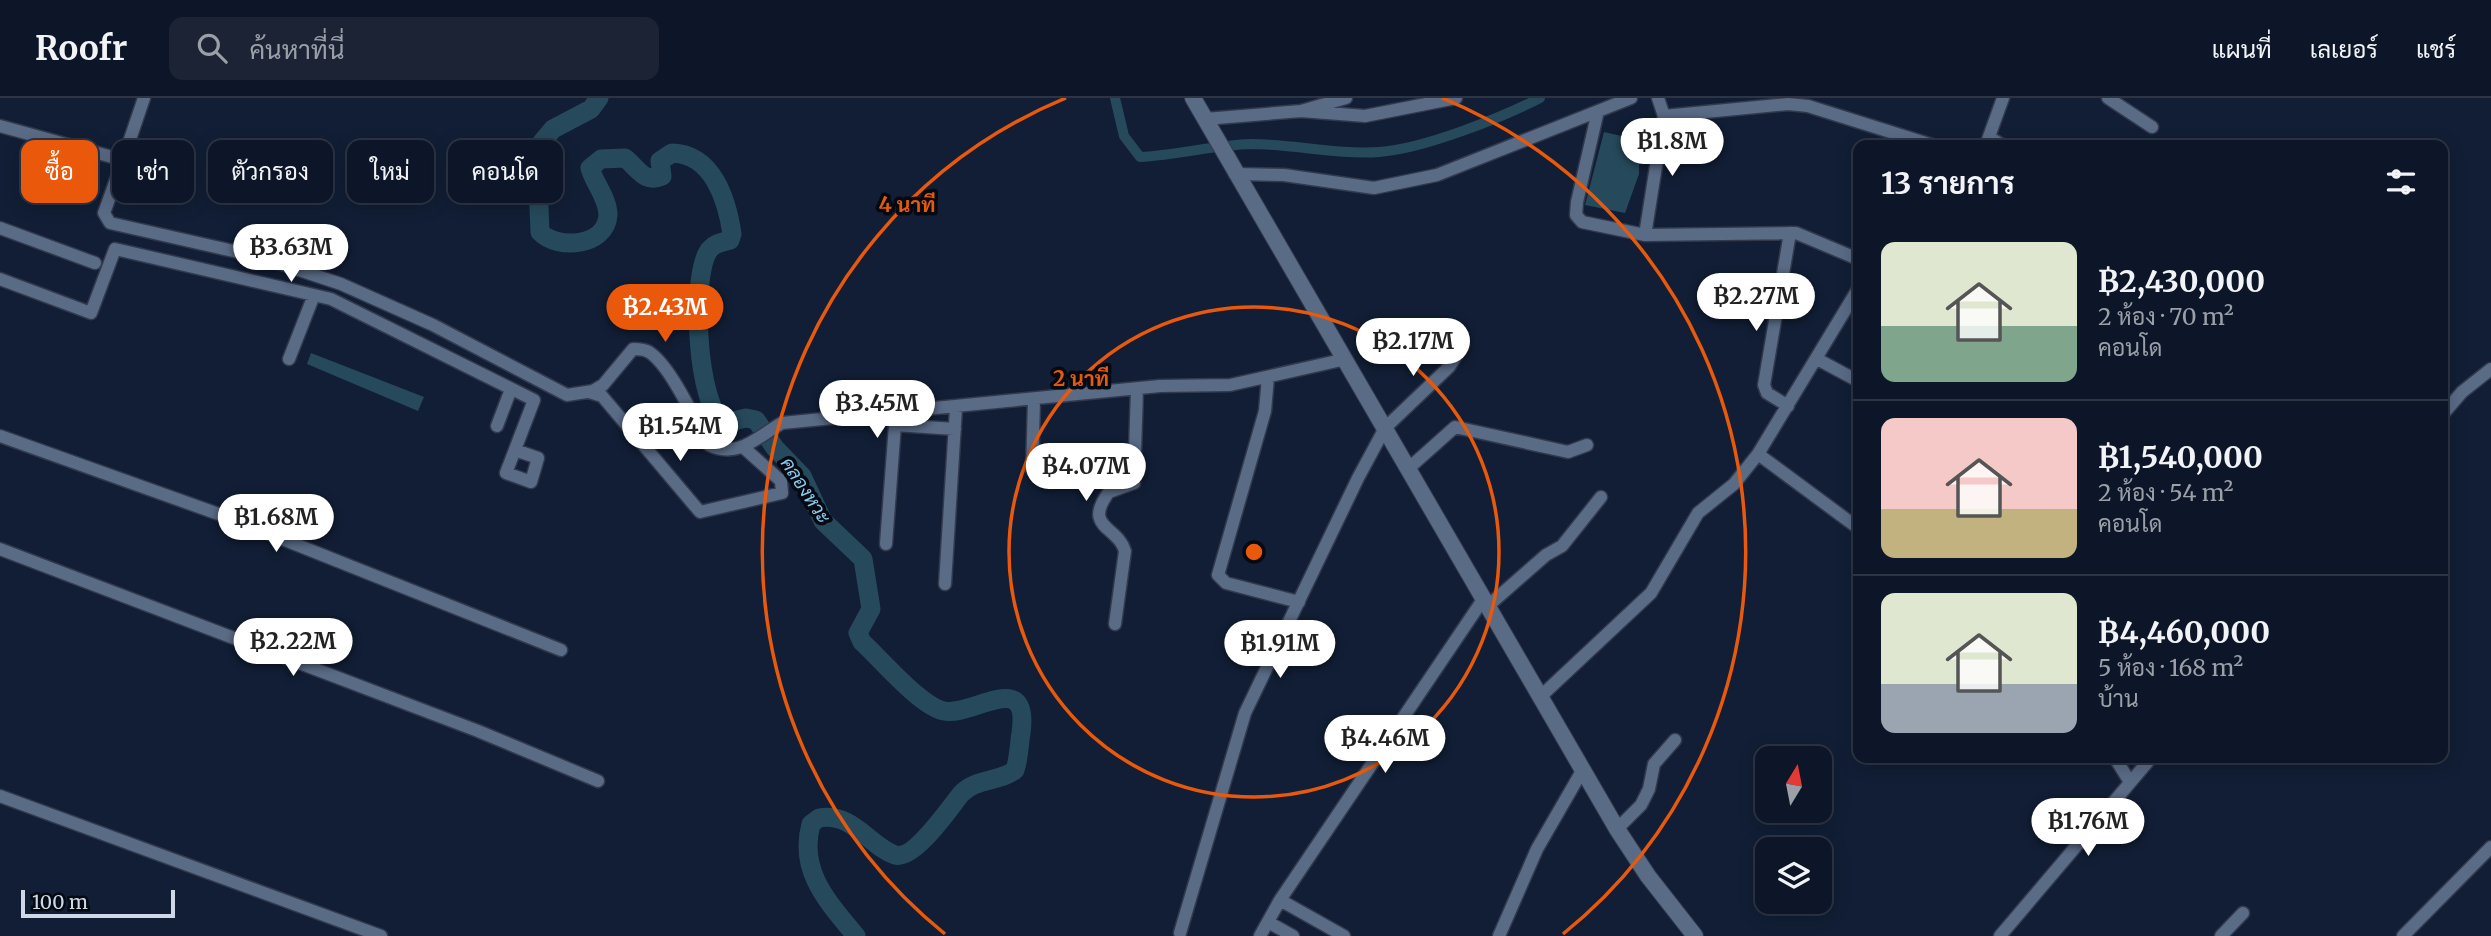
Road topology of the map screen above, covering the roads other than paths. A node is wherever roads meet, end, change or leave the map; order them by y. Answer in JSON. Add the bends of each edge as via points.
{"nodes":[{"id":1,"x":144,"y":98,"type":"edge"},
{"id":2,"x":1193,"y":98,"type":"edge"},
{"id":3,"x":1346,"y":98,"type":"edge"},
{"id":4,"x":1456,"y":98,"type":"edge"},
{"id":5,"x":1631,"y":98,"type":"edge"},
{"id":6,"x":1658,"y":98,"type":"edge"},
{"id":7,"x":2003,"y":98,"type":"edge"},
{"id":8,"x":2108,"y":98,"type":"edge"},
{"id":9,"x":2129,"y":104,"type":"edge"},
{"id":10,"x":1301,"y":111,"type":"junction"},
{"id":11,"x":1598,"y":111,"type":"junction"},
{"id":12,"x":1664,"y":116,"type":"junction"},
{"id":13,"x":1205,"y":119,"type":"junction"},
{"id":14,"x":0,"y":126,"type":"edge"},
{"id":15,"x":2152,"y":127,"type":"dead end"},
{"id":16,"x":130,"y":140,"type":"edge"},
{"id":17,"x":1917,"y":140,"type":"edge"},
{"id":18,"x":1988,"y":140,"type":"edge"},
{"id":19,"x":112,"y":157,"type":"edge"},
{"id":20,"x":1235,"y":174,"type":"junction"},
{"id":21,"x":112,"y":191,"type":"edge"},
{"id":22,"x":0,"y":228,"type":"edge"},
{"id":23,"x":1790,"y":233,"type":"junction"},
{"id":24,"x":1645,"y":235,"type":"junction"},
{"id":25,"x":1853,"y":257,"type":"edge"},
{"id":26,"x":94,"y":263,"type":"dead end"},
{"id":27,"x":0,"y":278,"type":"edge"},
{"id":28,"x":314,"y":295,"type":"junction"},
{"id":29,"x":1853,"y":298,"type":"edge"},
{"id":30,"x":1463,"y":345,"type":"dead end"},
{"id":31,"x":289,"y":359,"type":"dead end"},
{"id":32,"x":1346,"y":359,"type":"junction"},
{"id":33,"x":1817,"y":359,"type":"junction"},
{"id":34,"x":2491,"y":369,"type":"edge"},
{"id":35,"x":1268,"y":377,"type":"junction"},
{"id":36,"x":1853,"y":378,"type":"edge"},
{"id":37,"x":511,"y":389,"type":"junction"},
{"id":38,"x":1137,"y":389,"type":"junction"},
{"id":39,"x":589,"y":392,"type":"junction"},
{"id":40,"x":1034,"y":401,"type":"junction"},
{"id":41,"x":1788,"y":406,"type":"junction"},
{"id":42,"x":956,"y":408,"type":"junction"},
{"id":43,"x":2448,"y":408,"type":"edge"},
{"id":44,"x":497,"y":426,"type":"dead end"},
{"id":45,"x":1385,"y":428,"type":"junction"},
{"id":46,"x":955,"y":429,"type":"junction"},
{"id":47,"x":0,"y":436,"type":"edge"},
{"id":48,"x":746,"y":446,"type":"junction"},
{"id":49,"x":1587,"y":446,"type":"dead end"},
{"id":50,"x":515,"y":450,"type":"dead end"},
{"id":51,"x":1758,"y":454,"type":"junction"},
{"id":52,"x":1409,"y":468,"type":"junction"},
{"id":53,"x":1032,"y":470,"type":"dead end"},
{"id":54,"x":1601,"y":497,"type":"dead end"},
{"id":55,"x":1853,"y":524,"type":"edge"},
{"id":56,"x":886,"y":544,"type":"dead end"},
{"id":57,"x":0,"y":549,"type":"edge"},
{"id":58,"x":945,"y":584,"type":"dead end"},
{"id":59,"x":1299,"y":602,"type":"junction"},
{"id":60,"x":1487,"y":602,"type":"junction"},
{"id":61,"x":1115,"y":624,"type":"dead end"},
{"id":62,"x":561,"y":650,"type":"dead end"},
{"id":63,"x":1540,"y":697,"type":"junction"},
{"id":64,"x":1675,"y":740,"type":"dead end"},
{"id":65,"x":2118,"y":763,"type":"edge"},
{"id":66,"x":2147,"y":763,"type":"edge"},
{"id":67,"x":1583,"y":771,"type":"junction"},
{"id":68,"x":598,"y":781,"type":"dead end"},
{"id":69,"x":2130,"y":782,"type":"junction"},
{"id":70,"x":0,"y":796,"type":"edge"},
{"id":71,"x":1617,"y":829,"type":"junction"},
{"id":72,"x":2491,"y":847,"type":"edge"},
{"id":73,"x":1280,"y":900,"type":"junction"},
{"id":74,"x":2243,"y":914,"type":"dead end"},
{"id":75,"x":1268,"y":922,"type":"junction"},
{"id":76,"x":1180,"y":933,"type":"dead end"},
{"id":77,"x":381,"y":936,"type":"edge"},
{"id":78,"x":1260,"y":936,"type":"edge"},
{"id":79,"x":1293,"y":936,"type":"edge"},
{"id":80,"x":1344,"y":936,"type":"edge"},
{"id":81,"x":1499,"y":936,"type":"edge"},
{"id":82,"x":1695,"y":936,"type":"edge"},
{"id":83,"x":2000,"y":936,"type":"edge"},
{"id":84,"x":2221,"y":936,"type":"edge"},
{"id":85,"x":2403,"y":936,"type":"edge"}],
"edges":[{"from":1,"to":16,"type":"street"},
{"from":2,"to":13,"type":"street"},
{"from":3,"to":10,"type":"street"},
{"from":4,"to":10,"type":"street","via":[[1364,116]]},
{"from":5,"to":11,"type":"street"},
{"from":6,"to":12,"type":"street"},
{"from":7,"to":18,"type":"street"},
{"from":8,"to":9,"type":"street"},
{"from":9,"to":15,"type":"street"},
{"from":10,"to":13,"type":"street"},
{"from":11,"to":20,"type":"street","via":[[1437,175],[1374,188],[1284,175]]},
{"from":11,"to":24,"type":"street","via":[[1576,215],[1583,222]]},
{"from":12,"to":17,"type":"street","via":[[1798,104]]},
{"from":12,"to":24,"type":"street"},
{"from":13,"to":20,"type":"street"},
{"from":14,"to":19,"type":"street"},
{"from":20,"to":32,"type":"street"},
{"from":21,"to":39,"type":"street","via":[[104,213],[110,223],[311,273],[433,325],[558,392]]},
{"from":22,"to":26,"type":"street"},
{"from":23,"to":24,"type":"street"},
{"from":23,"to":25,"type":"street"},
{"from":23,"to":41,"type":"street","via":[[1764,385],[1770,395]]},
{"from":27,"to":28,"type":"street","via":[[91,313],[116,249]]},
{"from":28,"to":31,"type":"street"},
{"from":28,"to":37,"type":"street","via":[[331,299]]},
{"from":29,"to":33,"type":"street"},
{"from":30,"to":45,"type":"street","via":[[1448,367]]},
{"from":32,"to":35,"type":"street"},
{"from":32,"to":45,"type":"street"},
{"from":33,"to":36,"type":"street"},
{"from":33,"to":41,"type":"street"},
{"from":34,"to":43,"type":"street"},
{"from":35,"to":38,"type":"street","via":[[1230,385]]},
{"from":35,"to":59,"type":"street","via":[[1265,411],[1218,575],[1226,583]]},
{"from":37,"to":44,"type":"street"},
{"from":37,"to":50,"type":"street","via":[[534,400]]},
{"from":38,"to":40,"type":"street"},
{"from":38,"to":61,"type":"street","via":[[1135,483],[1109,492],[1100,518],[1102,527],[1121,540],[1125,551]]},
{"from":39,"to":48,"type":"street","via":[[603,384],[633,349],[642,349],[663,366],[709,445],[721,451]]},
{"from":39,"to":48,"type":"street","via":[[602,396],[700,512],[782,493],[781,481]]},
{"from":40,"to":42,"type":"street"},
{"from":40,"to":53,"type":"street"},
{"from":41,"to":51,"type":"street"},
{"from":42,"to":46,"type":"street"},
{"from":42,"to":48,"type":"street","via":[[782,423]]},
{"from":45,"to":52,"type":"street"},
{"from":45,"to":59,"type":"street"},
{"from":46,"to":56,"type":"street","via":[[895,425]]},
{"from":46,"to":58,"type":"street"},
{"from":47,"to":62,"type":"street","via":[[227,517]]},
{"from":49,"to":52,"type":"street","via":[[1568,452],[1455,427]]},
{"from":51,"to":55,"type":"street"},
{"from":51,"to":63,"type":"street","via":[[1734,484],[1698,513],[1651,593]]},
{"from":52,"to":60,"type":"street"},
{"from":54,"to":60,"type":"street","via":[[1562,546]]},
{"from":57,"to":68,"type":"street"},
{"from":59,"to":76,"type":"street","via":[[1245,713]]},
{"from":60,"to":63,"type":"street"},
{"from":60,"to":73,"type":"street"},
{"from":63,"to":67,"type":"street"},
{"from":64,"to":71,"type":"street","via":[[1654,764],[1641,805]]},
{"from":65,"to":69,"type":"street"},
{"from":66,"to":69,"type":"street"},
{"from":67,"to":71,"type":"street"},
{"from":67,"to":81,"type":"street","via":[[1537,849]]},
{"from":69,"to":83,"type":"street"},
{"from":70,"to":77,"type":"street"},
{"from":71,"to":82,"type":"street"},
{"from":72,"to":85,"type":"street"},
{"from":73,"to":75,"type":"street"},
{"from":73,"to":80,"type":"street"},
{"from":74,"to":84,"type":"street"},
{"from":75,"to":78,"type":"street"},
{"from":75,"to":79,"type":"street"}]}
